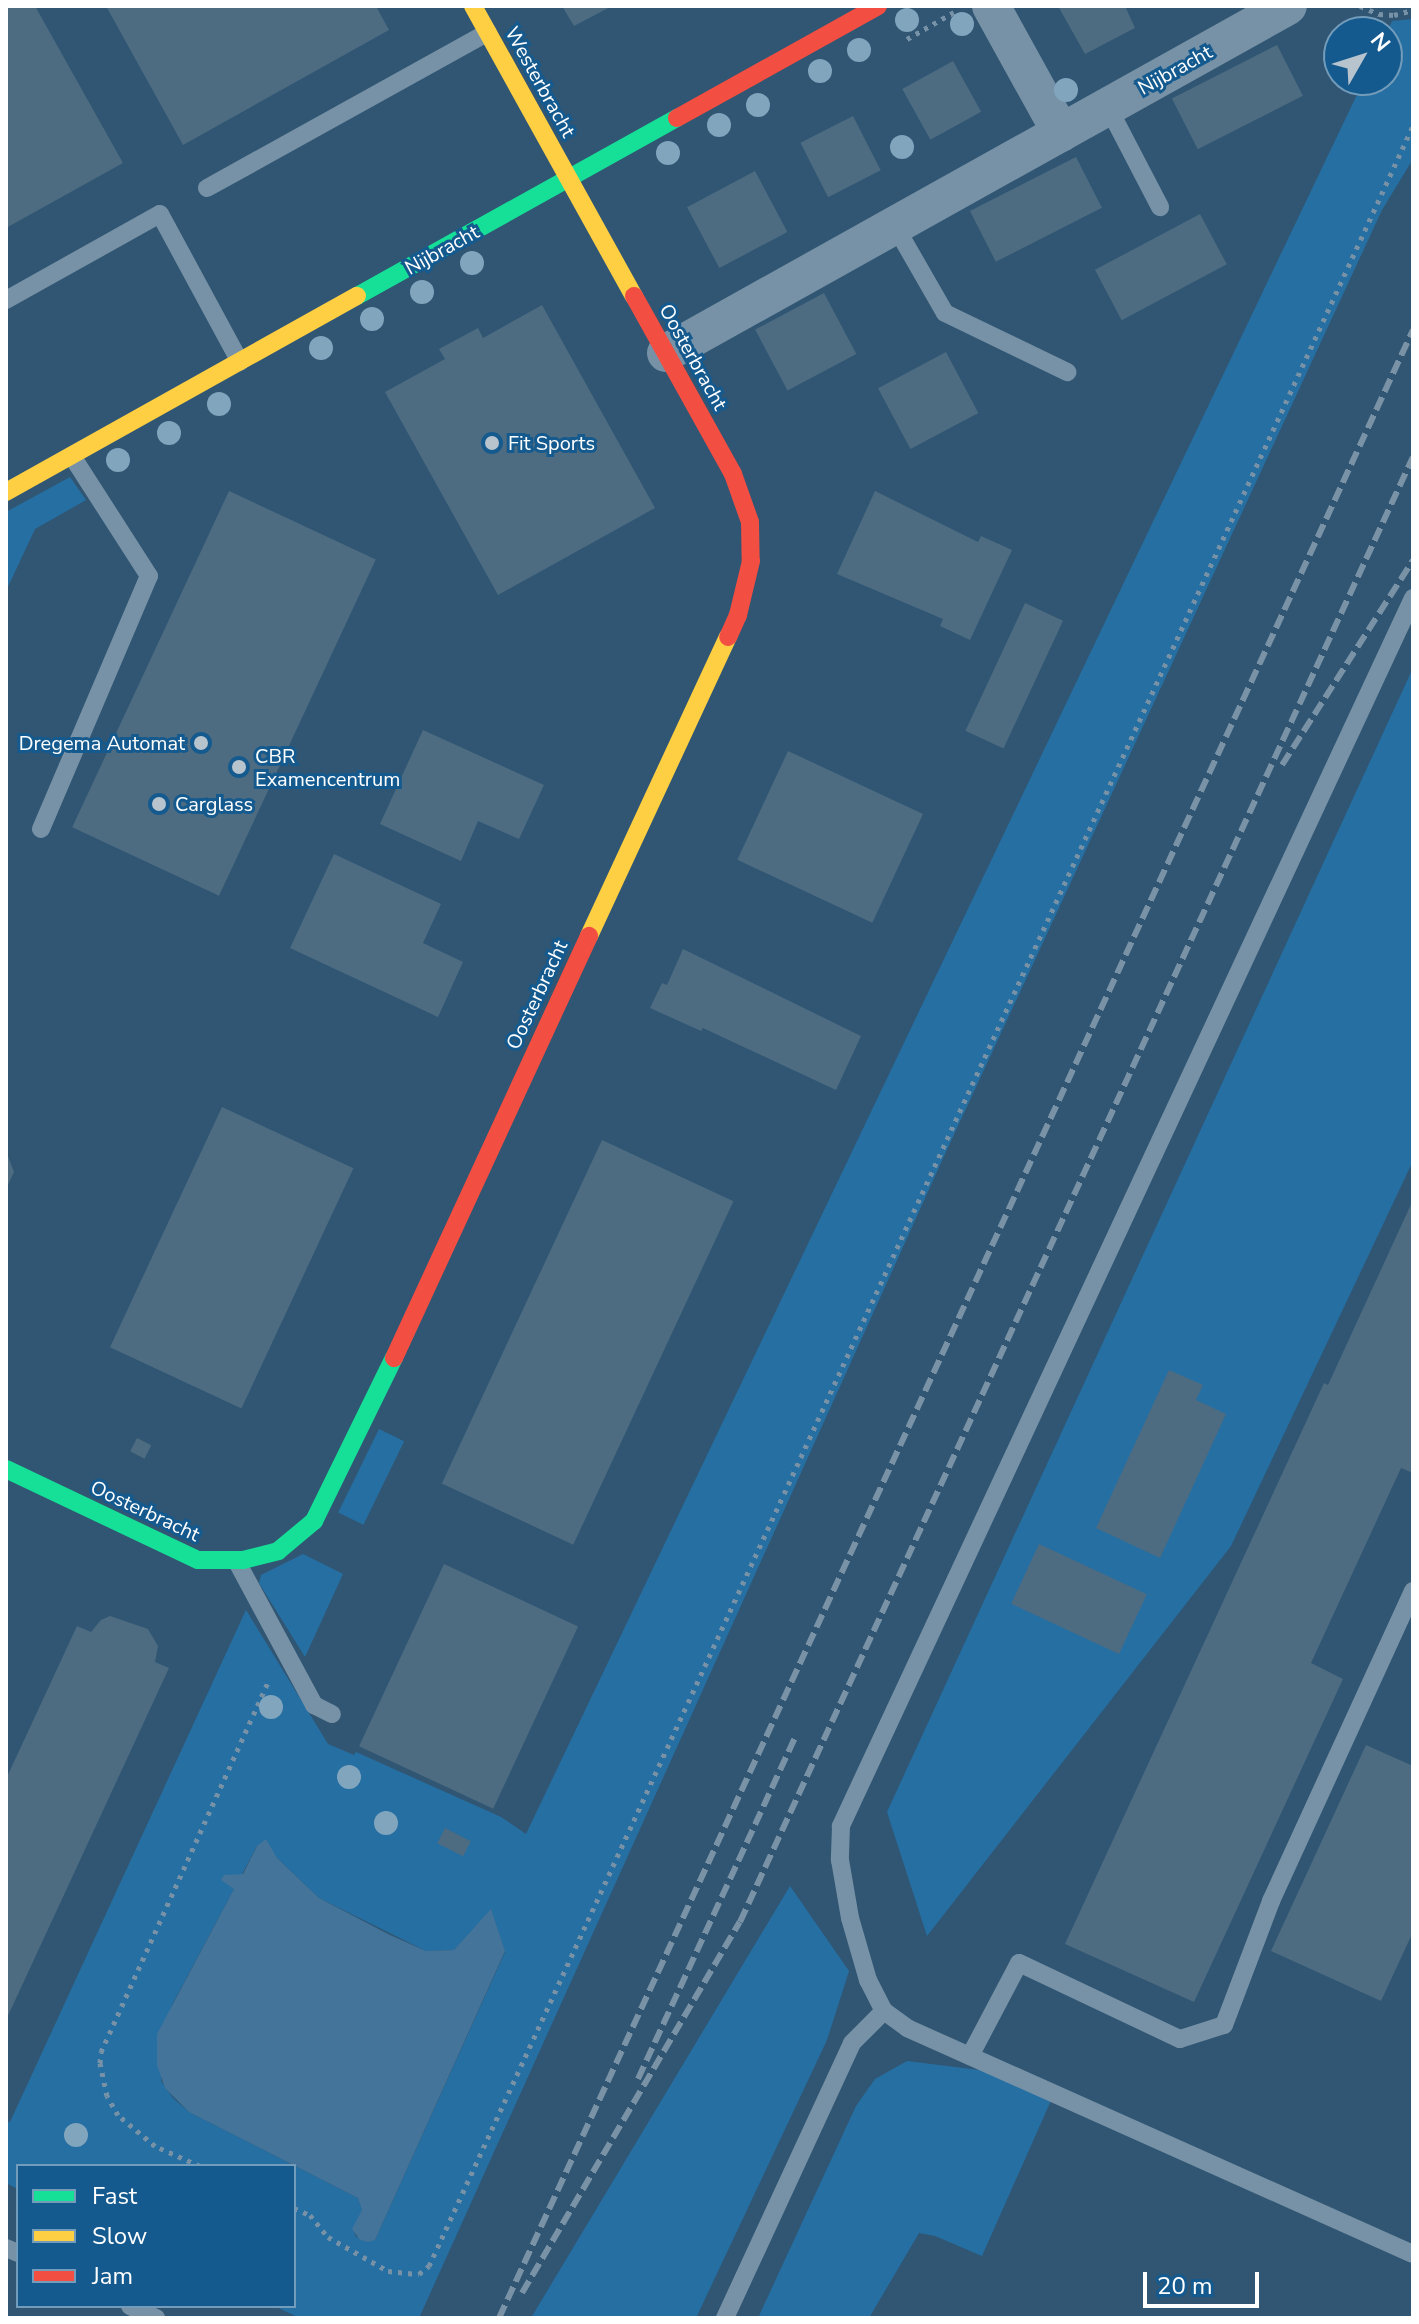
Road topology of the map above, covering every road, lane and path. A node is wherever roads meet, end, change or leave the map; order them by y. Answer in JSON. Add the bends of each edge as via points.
{"nodes":[{"id":1,"x":473,"y":6,"type":"edge"},
{"id":2,"x":878,"y":6,"type":"edge"},
{"id":3,"x":991,"y":6,"type":"edge"},
{"id":4,"x":1288,"y":6,"type":"edge"},
{"id":5,"x":1360,"y":6,"type":"edge"},
{"id":6,"x":1413,"y":10,"type":"edge"},
{"id":7,"x":488,"y":32,"type":"junction"},
{"id":8,"x":1108,"y":107,"type":"junction"},
{"id":9,"x":1413,"y":126,"type":"edge"},
{"id":10,"x":1061,"y":133,"type":"junction"},
{"id":11,"x":569,"y":179,"type":"junction"},
{"id":12,"x":207,"y":188,"type":"dead end"},
{"id":13,"x":1160,"y":207,"type":"dead end"},
{"id":14,"x":895,"y":226,"type":"junction"},
{"id":15,"x":6,"y":300,"type":"edge"},
{"id":16,"x":666,"y":353,"type":"junction"},
{"id":17,"x":240,"y":362,"type":"junction"},
{"id":18,"x":1067,"y":372,"type":"dead end"},
{"id":19,"x":72,"y":456,"type":"junction"},
{"id":20,"x":6,"y":492,"type":"edge"},
{"id":21,"x":1413,"y":598,"type":"edge"},
{"id":22,"x":41,"y":829,"type":"dead end"},
{"id":23,"x":6,"y":1469,"type":"edge"},
{"id":24,"x":236,"y":1560,"type":"junction"},
{"id":25,"x":1413,"y":1591,"type":"edge"},
{"id":26,"x":283,"y":1649,"type":"junction"},
{"id":27,"x":332,"y":1714,"type":"dead end"},
{"id":28,"x":884,"y":2011,"type":"junction"},
{"id":29,"x":970,"y":2056,"type":"junction"},
{"id":30,"x":196,"y":2164,"type":"edge"},
{"id":31,"x":296,"y":2209,"type":"edge"},
{"id":32,"x":1413,"y":2254,"type":"edge"},
{"id":33,"x":134,"y":2308,"type":"edge"},
{"id":34,"x":156,"y":2318,"type":"edge"},
{"id":35,"x":725,"y":2318,"type":"edge"}],
"edges":[{"from":1,"to":7,"type":"street","name":"Westerbracht"},
{"from":2,"to":11,"type":"street","name":"Nijbracht"},
{"from":3,"to":10,"type":"street"},
{"from":4,"to":8,"type":"street","name":"Nijbracht"},
{"from":5,"to":6,"type":"path","via":[[1379,14]]},
{"from":7,"to":11,"type":"street","name":"Westerbracht"},
{"from":7,"to":12,"type":"lane"},
{"from":8,"to":10,"type":"street","name":"Nijbracht"},
{"from":8,"to":13,"type":"lane"},
{"from":9,"to":31,"type":"path","via":[[429,2266],[419,2274],[396,2275],[328,2237],[310,2215]]},
{"from":10,"to":14,"type":"street","name":"Nijbracht"},
{"from":11,"to":16,"type":"street","name":"Oosterbracht"},
{"from":11,"to":17,"type":"street","name":"Nijbracht"},
{"from":14,"to":16,"type":"street","name":"Nijbracht"},
{"from":14,"to":18,"type":"lane","via":[[945,313]]},
{"from":15,"to":17,"type":"lane","via":[[160,214]]},
{"from":16,"to":24,"type":"street","name":"Oosterbracht","via":[[733,474],[750,522],[751,561],[738,615],[339,1476],[314,1521],[278,1551]]},
{"from":17,"to":19,"type":"street","name":"Nijbracht"},
{"from":19,"to":20,"type":"street","name":"Nijbracht"},
{"from":19,"to":22,"type":"lane","via":[[149,576]]},
{"from":21,"to":28,"type":"lane","via":[[841,1826],[840,1860],[850,1918],[868,1980]]},
{"from":23,"to":24,"type":"street","name":"Oosterbracht","via":[[198,1560]]},
{"from":24,"to":26,"type":"lane"},
{"from":25,"to":29,"type":"lane","via":[[1271,1901],[1224,2025],[1180,2039],[1019,1963]]},
{"from":26,"to":27,"type":"lane","via":[[314,1705]]},
{"from":26,"to":30,"type":"path","via":[[101,2052],[107,2096],[118,2115],[155,2146]]},
{"from":28,"to":29,"type":"lane","via":[[907,2028]]},
{"from":28,"to":35,"type":"lane","via":[[852,2043]]},
{"from":29,"to":32,"type":"lane"},
{"from":33,"to":34,"type":"lane"}]}
